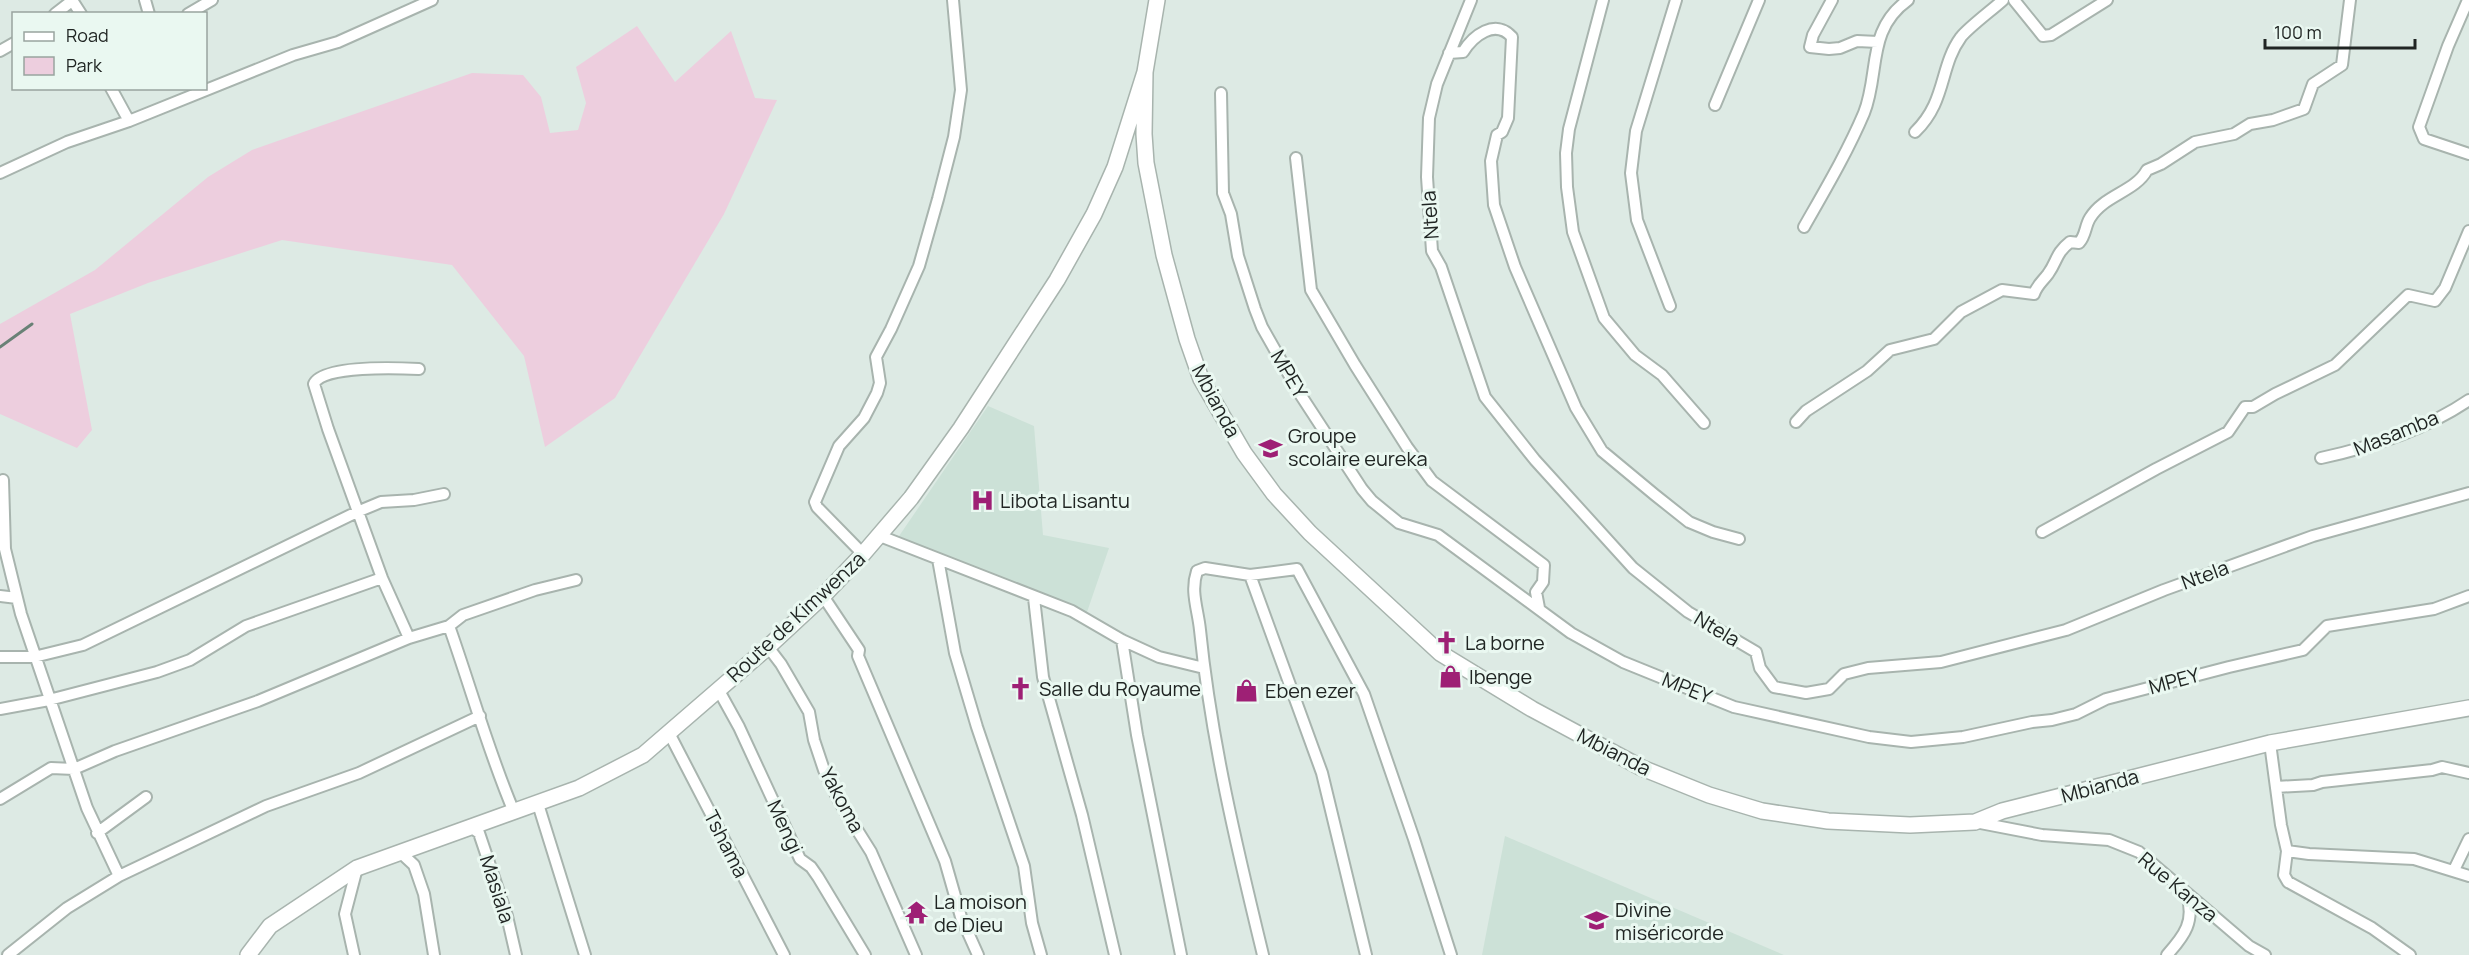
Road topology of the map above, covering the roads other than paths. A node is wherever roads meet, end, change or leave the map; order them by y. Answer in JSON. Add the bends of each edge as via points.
{"nodes":[{"id":1,"x":73,"y":0,"type":"edge"},
{"id":2,"x":212,"y":0,"type":"edge"},
{"id":3,"x":432,"y":0,"type":"edge"},
{"id":4,"x":953,"y":0,"type":"edge"},
{"id":5,"x":1157,"y":0,"type":"edge"},
{"id":6,"x":1471,"y":0,"type":"edge"},
{"id":7,"x":1603,"y":0,"type":"edge"},
{"id":8,"x":1676,"y":0,"type":"edge"},
{"id":9,"x":1759,"y":0,"type":"edge"},
{"id":10,"x":1832,"y":0,"type":"edge"},
{"id":11,"x":1908,"y":0,"type":"edge"},
{"id":12,"x":2003,"y":0,"type":"edge"},
{"id":13,"x":2014,"y":0,"type":"edge"},
{"id":14,"x":2107,"y":0,"type":"edge"},
{"id":15,"x":2350,"y":0,"type":"edge"},
{"id":16,"x":2468,"y":0,"type":"edge"},
{"id":17,"x":58,"y":12,"type":"edge"},
{"id":18,"x":191,"y":12,"type":"edge"},
{"id":19,"x":1878,"y":42,"type":"junction"},
{"id":20,"x":1449,"y":53,"type":"junction"},
{"id":21,"x":1144,"y":72,"type":"junction"},
{"id":22,"x":112,"y":90,"type":"edge"},
{"id":23,"x":1221,"y":93,"type":"dead end"},
{"id":24,"x":1715,"y":105,"type":"dead end"},
{"id":25,"x":129,"y":122,"type":"junction"},
{"id":26,"x":1915,"y":132,"type":"dead end"},
{"id":27,"x":2469,"y":154,"type":"edge"},
{"id":28,"x":1296,"y":158,"type":"dead end"},
{"id":29,"x":0,"y":172,"type":"edge"},
{"id":30,"x":1804,"y":227,"type":"dead end"},
{"id":31,"x":2469,"y":231,"type":"edge"},
{"id":32,"x":1670,"y":306,"type":"dead end"},
{"id":33,"x":419,"y":369,"type":"dead end"},
{"id":34,"x":2469,"y":400,"type":"edge"},
{"id":35,"x":1796,"y":422,"type":"dead end"},
{"id":36,"x":1704,"y":423,"type":"dead end"},
{"id":37,"x":2321,"y":458,"type":"dead end"},
{"id":38,"x":3,"y":480,"type":"dead end"},
{"id":39,"x":2469,"y":493,"type":"edge"},
{"id":40,"x":444,"y":494,"type":"dead end"},
{"id":41,"x":357,"y":512,"type":"junction"},
{"id":42,"x":2042,"y":532,"type":"dead end"},
{"id":43,"x":880,"y":536,"type":"junction"},
{"id":44,"x":1738,"y":539,"type":"dead end"},
{"id":45,"x":863,"y":554,"type":"junction"},
{"id":46,"x":938,"y":559,"type":"junction"},
{"id":47,"x":1250,"y":575,"type":"junction"},
{"id":48,"x":382,"y":578,"type":"junction"},
{"id":49,"x":576,"y":580,"type":"dead end"},
{"id":50,"x":0,"y":596,"type":"edge"},
{"id":51,"x":823,"y":596,"type":"junction"},
{"id":52,"x":2469,"y":596,"type":"edge"},
{"id":53,"x":17,"y":598,"type":"junction"},
{"id":54,"x":1034,"y":598,"type":"junction"},
{"id":55,"x":1539,"y":608,"type":"junction"},
{"id":56,"x":449,"y":626,"type":"junction"},
{"id":57,"x":409,"y":638,"type":"junction"},
{"id":58,"x":1122,"y":640,"type":"junction"},
{"id":59,"x":768,"y":647,"type":"junction"},
{"id":60,"x":0,"y":657,"type":"edge"},
{"id":61,"x":34,"y":657,"type":"junction"},
{"id":62,"x":1204,"y":668,"type":"junction"},
{"id":63,"x":718,"y":689,"type":"junction"},
{"id":64,"x":49,"y":700,"type":"junction"},
{"id":65,"x":2469,"y":708,"type":"edge"},
{"id":66,"x":0,"y":710,"type":"edge"},
{"id":67,"x":480,"y":716,"type":"junction"},
{"id":68,"x":669,"y":733,"type":"junction"},
{"id":69,"x":2270,"y":743,"type":"junction"},
{"id":70,"x":74,"y":769,"type":"junction"},
{"id":71,"x":2469,"y":772,"type":"edge"},
{"id":72,"x":2276,"y":787,"type":"junction"},
{"id":73,"x":146,"y":797,"type":"dead end"},
{"id":74,"x":0,"y":799,"type":"edge"},
{"id":75,"x":538,"y":804,"type":"junction"},
{"id":76,"x":514,"y":812,"type":"junction"},
{"id":77,"x":1975,"y":822,"type":"junction"},
{"id":78,"x":471,"y":827,"type":"junction"},
{"id":79,"x":97,"y":833,"type":"junction"},
{"id":80,"x":2469,"y":839,"type":"edge"},
{"id":81,"x":2287,"y":851,"type":"junction"},
{"id":82,"x":400,"y":852,"type":"junction"},
{"id":83,"x":357,"y":868,"type":"junction"},
{"id":84,"x":2454,"y":870,"type":"junction"},
{"id":85,"x":119,"y":876,"type":"junction"},
{"id":86,"x":2469,"y":876,"type":"edge"},
{"id":87,"x":2187,"y":894,"type":"junction"},
{"id":88,"x":251,"y":954,"type":"edge"},
{"id":89,"x":8,"y":955,"type":"edge"},
{"id":90,"x":354,"y":955,"type":"edge"},
{"id":91,"x":434,"y":955,"type":"edge"},
{"id":92,"x":516,"y":955,"type":"edge"},
{"id":93,"x":585,"y":955,"type":"edge"},
{"id":94,"x":784,"y":955,"type":"edge"},
{"id":95,"x":865,"y":955,"type":"edge"},
{"id":96,"x":916,"y":955,"type":"edge"},
{"id":97,"x":978,"y":955,"type":"edge"},
{"id":98,"x":1041,"y":955,"type":"edge"},
{"id":99,"x":1115,"y":955,"type":"edge"},
{"id":100,"x":1181,"y":955,"type":"edge"},
{"id":101,"x":1263,"y":955,"type":"edge"},
{"id":102,"x":1366,"y":955,"type":"edge"},
{"id":103,"x":1451,"y":955,"type":"edge"},
{"id":104,"x":2167,"y":955,"type":"edge"},
{"id":105,"x":2265,"y":955,"type":"edge"},
{"id":106,"x":2410,"y":955,"type":"edge"}],
"edges":[{"from":1,"to":17,"type":"street"},
{"from":2,"to":18,"type":"street"},
{"from":3,"to":25,"type":"street","via":[[338,42],[293,55]]},
{"from":4,"to":45,"type":"street","via":[[961,90],[938,199],[919,266],[876,357],[880,382],[877,393],[864,418],[839,447],[815,502]]},
{"from":5,"to":21,"type":"street"},
{"from":6,"to":20,"type":"street","name":"Ntela"},
{"from":7,"to":36,"type":"street","via":[[1568,137],[1567,187],[1573,232],[1604,318],[1635,355],[1662,375]]},
{"from":8,"to":32,"type":"street","via":[[1636,131],[1631,173],[1637,220]]},
{"from":9,"to":24,"type":"street"},
{"from":10,"to":19,"type":"street","via":[[1810,47],[1829,49],[1857,41]]},
{"from":11,"to":19,"type":"street","via":[[1893,14]]},
{"from":12,"to":26,"type":"street","via":[[1962,36],[1935,108]]},
{"from":13,"to":14,"type":"street","via":[[2043,36],[2051,35]]},
{"from":15,"to":35,"type":"street","via":[[2342,65],[2313,84],[2304,109],[2250,124],[2234,134],[2195,142],[2147,170],[2141,181],[2101,206],[2090,218],[2079,243],[2070,242],[2059,251],[2034,294],[2002,290],[1961,312],[1934,339],[1890,350]]},
{"from":16,"to":27,"type":"street","via":[[2419,127],[2424,139]]},
{"from":19,"to":30,"type":"street","via":[[1864,111]]},
{"from":20,"to":39,"type":"street","name":"Ntela","via":[[1429,118],[1427,177],[1432,251],[1441,267],[1485,397],[1616,551],[1688,612],[1756,652],[1760,668],[1774,687],[1806,693],[1829,689],[1844,674],[1868,668],[1941,662],[2045,636],[2313,536]]},
{"from":20,"to":44,"type":"street","via":[[1463,52],[1471,40],[1486,31],[1502,30],[1512,37],[1508,118],[1497,135],[1491,161],[1494,205],[1515,267],[1576,408],[1602,451],[1655,495],[1689,522]]},
{"from":21,"to":43,"type":"street","name":"Route de Kimwenza","via":[[1116,167],[1057,280],[961,428]]},
{"from":21,"to":77,"type":"street","name":"Mbianda","via":[[1146,163],[1164,255],[1201,380],[1244,453],[1274,494],[1382,601],[1440,653],[1473,675],[1642,768],[1710,795],[1762,811],[1828,821],[1910,825]]},
{"from":22,"to":25,"type":"street"},
{"from":23,"to":55,"type":"street","name":"MPEY","via":[[1223,193],[1238,256],[1262,327],[1313,415],[1372,501],[1399,523],[1438,536]]},
{"from":25,"to":29,"type":"street","via":[[66,142]]},
{"from":28,"to":55,"type":"street","via":[[1313,296],[1432,481],[1544,565],[1543,582],[1536,592]]},
{"from":31,"to":42,"type":"street","via":[[2445,288],[2435,301],[2408,295],[2335,365],[2253,407],[2245,407],[2228,432]]},
{"from":33,"to":41,"type":"street","via":[[357,369],[315,380]]},
{"from":34,"to":37,"type":"street","name":"Masamba","via":[[2365,449]]},
{"from":38,"to":53,"type":"street","via":[[6,553]]},
{"from":40,"to":41,"type":"street","via":[[381,502]]},
{"from":41,"to":48,"type":"street"},
{"from":41,"to":61,"type":"street","via":[[101,638]]},
{"from":43,"to":45,"type":"street","name":"Route de Kimwenza"},
{"from":43,"to":46,"type":"street"},
{"from":45,"to":51,"type":"street","name":"Route de Kimwenza"},
{"from":46,"to":54,"type":"street"},
{"from":46,"to":98,"type":"street","via":[[955,654],[1024,866]]},
{"from":47,"to":62,"type":"street","via":[[1205,568],[1197,572],[1193,596]]},
{"from":47,"to":102,"type":"street","via":[[1322,773]]},
{"from":47,"to":103,"type":"street","via":[[1297,569],[1358,681]]},
{"from":48,"to":57,"type":"street"},
{"from":48,"to":64,"type":"street","via":[[246,626],[190,660],[124,682]]},
{"from":49,"to":56,"type":"street","via":[[463,615]]},
{"from":50,"to":53,"type":"street"},
{"from":51,"to":59,"type":"street","name":"Route de Kimwenza"},
{"from":51,"to":97,"type":"street","via":[[859,650],[858,656],[945,861],[961,917]]},
{"from":52,"to":55,"type":"street","name":"MPEY","via":[[2434,609],[2327,626],[2303,650],[2106,699],[2076,714],[1963,737],[1911,742],[1869,737],[1734,707],[1623,662],[1571,633]]},
{"from":53,"to":61,"type":"street"},
{"from":54,"to":58,"type":"street","via":[[1086,618]]},
{"from":54,"to":99,"type":"street","via":[[1043,677],[1082,815]]},
{"from":56,"to":57,"type":"street"},
{"from":56,"to":67,"type":"street"},
{"from":57,"to":70,"type":"street","via":[[258,701]]},
{"from":58,"to":62,"type":"street","via":[[1159,657]]},
{"from":58,"to":100,"type":"street"},
{"from":59,"to":63,"type":"street","name":"Route de Kimwenza"},
{"from":59,"to":96,"type":"street","name":"Yakoma","via":[[809,712],[824,770],[871,852]]},
{"from":60,"to":61,"type":"street"},
{"from":61,"to":64,"type":"street"},
{"from":62,"to":101,"type":"street","via":[[1230,817]]},
{"from":63,"to":68,"type":"street","name":"Route de Kimwenza"},
{"from":63,"to":95,"type":"street","name":"Mengi","via":[[800,859],[818,877]]},
{"from":64,"to":66,"type":"street"},
{"from":64,"to":70,"type":"street"},
{"from":65,"to":69,"type":"street","name":"Mbianda"},
{"from":67,"to":76,"type":"street","via":[[494,765]]},
{"from":67,"to":85,"type":"street","via":[[359,773],[266,806]]},
{"from":68,"to":75,"type":"street","name":"Route de Kimwenza","via":[[643,755],[612,773]]},
{"from":68,"to":94,"type":"street","name":"Tshama"},
{"from":69,"to":72,"type":"street"},
{"from":69,"to":77,"type":"street","name":"Mbianda","via":[[2002,811]]},
{"from":70,"to":74,"type":"street","via":[[51,768]]},
{"from":70,"to":79,"type":"street"},
{"from":71,"to":72,"type":"street","via":[[2442,767]]},
{"from":72,"to":81,"type":"street"},
{"from":73,"to":79,"type":"street"},
{"from":75,"to":76,"type":"street","name":"Route de Kimwenza"},
{"from":75,"to":93,"type":"street"},
{"from":76,"to":78,"type":"street","name":"Route de Kimwenza"},
{"from":77,"to":87,"type":"street","name":"Rue Kanza","via":[[2042,835],[2109,840],[2139,852]]},
{"from":78,"to":82,"type":"street","name":"Route de Kimwenza"},
{"from":78,"to":92,"type":"street","name":"Masiala","via":[[479,833]]},
{"from":79,"to":85,"type":"street"},
{"from":80,"to":84,"type":"street"},
{"from":81,"to":84,"type":"street","via":[[2414,859]]},
{"from":81,"to":106,"type":"street","via":[[2284,875],[2288,882],[2372,928]]},
{"from":82,"to":83,"type":"street","name":"Route de Kimwenza"},
{"from":82,"to":91,"type":"street","via":[[414,865],[421,885]]},
{"from":83,"to":88,"type":"street","name":"Route de Kimwenza","via":[[270,926]]},
{"from":83,"to":90,"type":"street","via":[[345,914]]},
{"from":84,"to":86,"type":"street"},
{"from":85,"to":89,"type":"street","via":[[67,908]]},
{"from":87,"to":104,"type":"street","via":[[2189,921]]},
{"from":87,"to":105,"type":"street","name":"Rue Kanza"}]}
